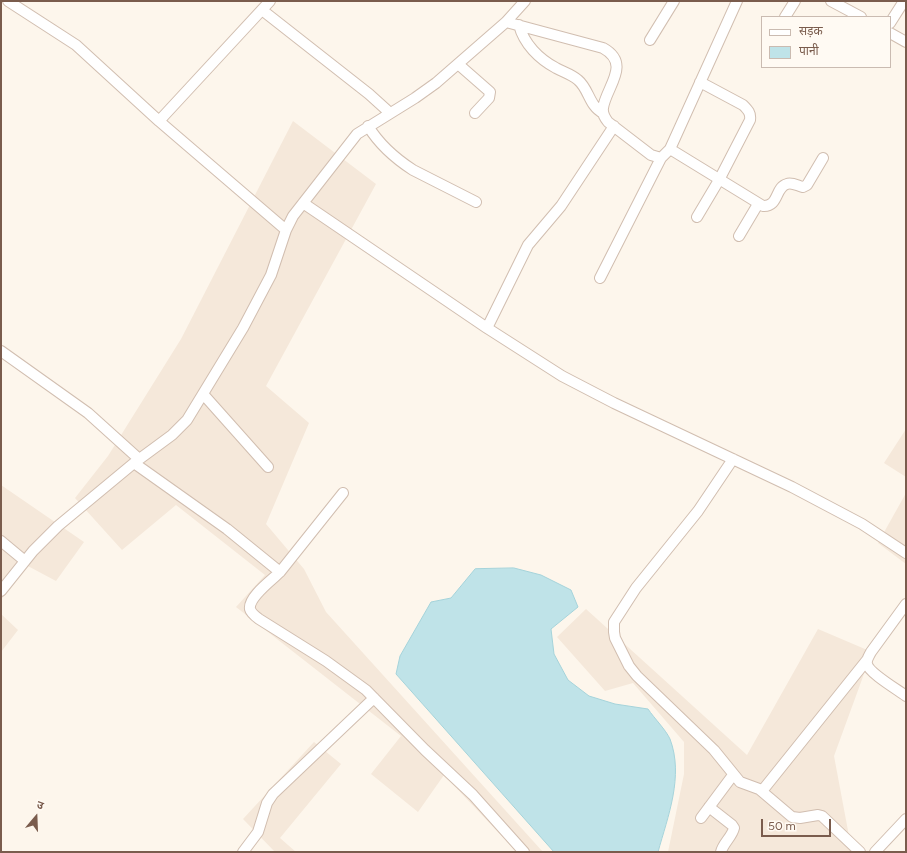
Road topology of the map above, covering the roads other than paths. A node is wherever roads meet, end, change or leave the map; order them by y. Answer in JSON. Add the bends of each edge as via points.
{"nodes":[{"id":1,"x":8,"y":1,"type":"edge"},
{"id":2,"x":270,"y":1,"type":"edge"},
{"id":3,"x":525,"y":1,"type":"edge"},
{"id":4,"x":674,"y":1,"type":"edge"},
{"id":5,"x":737,"y":1,"type":"edge"},
{"id":6,"x":795,"y":1,"type":"edge"},
{"id":7,"x":904,"y":1,"type":"edge"},
{"id":8,"x":836,"y":2,"type":"edge"},
{"id":9,"x":262,"y":10,"type":"junction"},
{"id":10,"x":786,"y":16,"type":"edge"},
{"id":11,"x":859,"y":16,"type":"edge"},
{"id":12,"x":891,"y":21,"type":"edge"},
{"id":13,"x":506,"y":22,"type":"junction"},
{"id":14,"x":519,"y":25,"type":"junction"},
{"id":15,"x":891,"y":34,"type":"edge"},
{"id":16,"x":650,"y":40,"type":"dead end"},
{"id":17,"x":906,"y":42,"type":"edge"},
{"id":18,"x":458,"y":64,"type":"junction"},
{"id":19,"x":700,"y":82,"type":"junction"},
{"id":20,"x":390,"y":113,"type":"junction"},
{"id":21,"x":475,"y":113,"type":"dead end"},
{"id":22,"x":603,"y":113,"type":"junction"},
{"id":23,"x":159,"y":121,"type":"junction"},
{"id":24,"x":368,"y":126,"type":"junction"},
{"id":25,"x":614,"y":126,"type":"junction"},
{"id":26,"x":670,"y":149,"type":"junction"},
{"id":27,"x":661,"y":158,"type":"junction"},
{"id":28,"x":823,"y":158,"type":"dead end"},
{"id":29,"x":719,"y":180,"type":"junction"},
{"id":30,"x":476,"y":202,"type":"dead end"},
{"id":31,"x":303,"y":203,"type":"junction"},
{"id":32,"x":758,"y":204,"type":"junction"},
{"id":33,"x":697,"y":217,"type":"dead end"},
{"id":34,"x":286,"y":230,"type":"junction"},
{"id":35,"x":740,"y":236,"type":"dead end"},
{"id":36,"x":600,"y":278,"type":"dead end"},
{"id":37,"x":487,"y":328,"type":"junction"},
{"id":38,"x":1,"y":351,"type":"edge"},
{"id":39,"x":203,"y":394,"type":"junction"},
{"id":40,"x":733,"y":459,"type":"junction"},
{"id":41,"x":136,"y":461,"type":"junction"},
{"id":42,"x":268,"y":467,"type":"dead end"},
{"id":43,"x":343,"y":493,"type":"dead end"},
{"id":44,"x":1,"y":541,"type":"edge"},
{"id":45,"x":906,"y":553,"type":"edge"},
{"id":46,"x":25,"y":561,"type":"junction"},
{"id":47,"x":280,"y":572,"type":"junction"},
{"id":48,"x":1,"y":591,"type":"edge"},
{"id":49,"x":906,"y":604,"type":"edge"},
{"id":50,"x":867,"y":660,"type":"junction"},
{"id":51,"x":906,"y":696,"type":"edge"},
{"id":52,"x":374,"y":698,"type":"junction"},
{"id":53,"x":733,"y":775,"type":"junction"},
{"id":54,"x":762,"y":791,"type":"junction"},
{"id":55,"x":709,"y":807,"type":"junction"},
{"id":56,"x":701,"y":818,"type":"dead end"},
{"id":57,"x":906,"y":819,"type":"edge"},
{"id":58,"x":242,"y":852,"type":"edge"},
{"id":59,"x":524,"y":852,"type":"edge"},
{"id":60,"x":721,"y":852,"type":"edge"},
{"id":61,"x":860,"y":852,"type":"edge"},
{"id":62,"x":875,"y":852,"type":"edge"}],
"edges":[{"from":1,"to":23,"type":"street","via":[[76,45]]},
{"from":2,"to":9,"type":"street"},
{"from":3,"to":13,"type":"street"},
{"from":4,"to":16,"type":"street"},
{"from":5,"to":19,"type":"street"},
{"from":6,"to":10,"type":"street"},
{"from":7,"to":12,"type":"street"},
{"from":8,"to":11,"type":"street"},
{"from":9,"to":20,"type":"street"},
{"from":9,"to":23,"type":"street"},
{"from":13,"to":14,"type":"street"},
{"from":13,"to":18,"type":"street"},
{"from":14,"to":22,"type":"street","via":[[522,35],[533,50],[550,65],[578,80],[595,108]]},
{"from":14,"to":22,"type":"street","via":[[603,48],[613,54],[616,59],[615,74]]},
{"from":15,"to":17,"type":"street"},
{"from":18,"to":20,"type":"street","via":[[436,83]]},
{"from":18,"to":21,"type":"street","via":[[490,92],[489,98]]},
{"from":19,"to":26,"type":"street"},
{"from":19,"to":29,"type":"street","via":[[743,105],[751,115]]},
{"from":20,"to":24,"type":"street"},
{"from":22,"to":25,"type":"street"},
{"from":23,"to":34,"type":"street"},
{"from":24,"to":30,"type":"street","via":[[377,139],[403,164]]},
{"from":24,"to":31,"type":"street","via":[[347,146]]},
{"from":25,"to":27,"type":"street","via":[[651,155]]},
{"from":25,"to":37,"type":"street","via":[[561,206],[528,245]]},
{"from":26,"to":27,"type":"street"},
{"from":26,"to":29,"type":"street"},
{"from":27,"to":36,"type":"street"},
{"from":28,"to":32,"type":"street","via":[[807,185],[803,187],[786,184],[772,204]]},
{"from":29,"to":32,"type":"street"},
{"from":29,"to":33,"type":"street"},
{"from":31,"to":34,"type":"street"},
{"from":31,"to":37,"type":"street"},
{"from":32,"to":35,"type":"street"},
{"from":34,"to":39,"type":"street","via":[[271,275]]},
{"from":37,"to":40,"type":"street","via":[[591,392]]},
{"from":38,"to":41,"type":"street","via":[[88,413]]},
{"from":39,"to":41,"type":"street","via":[[187,420],[172,435]]},
{"from":39,"to":42,"type":"street"},
{"from":40,"to":45,"type":"street","via":[[840,512]]},
{"from":40,"to":53,"type":"street","via":[[698,511],[636,588],[613,627],[615,638],[632,671],[718,754]]},
{"from":41,"to":46,"type":"street","via":[[58,526]]},
{"from":41,"to":47,"type":"street"},
{"from":43,"to":47,"type":"street"},
{"from":44,"to":46,"type":"street"},
{"from":46,"to":48,"type":"street"},
{"from":47,"to":52,"type":"street","via":[[256,594],[250,605],[252,613],[349,677]]},
{"from":49,"to":50,"type":"street"},
{"from":50,"to":51,"type":"street","via":[[872,671]]},
{"from":50,"to":54,"type":"street"},
{"from":52,"to":58,"type":"street","via":[[273,794],[267,803],[258,832]]},
{"from":52,"to":59,"type":"street","via":[[473,794]]},
{"from":53,"to":54,"type":"street","via":[[742,784]]},
{"from":53,"to":55,"type":"street"},
{"from":54,"to":61,"type":"street","via":[[792,817],[822,816]]},
{"from":55,"to":56,"type":"street"},
{"from":55,"to":60,"type":"street","via":[[734,828]]},
{"from":57,"to":62,"type":"street"}]}
